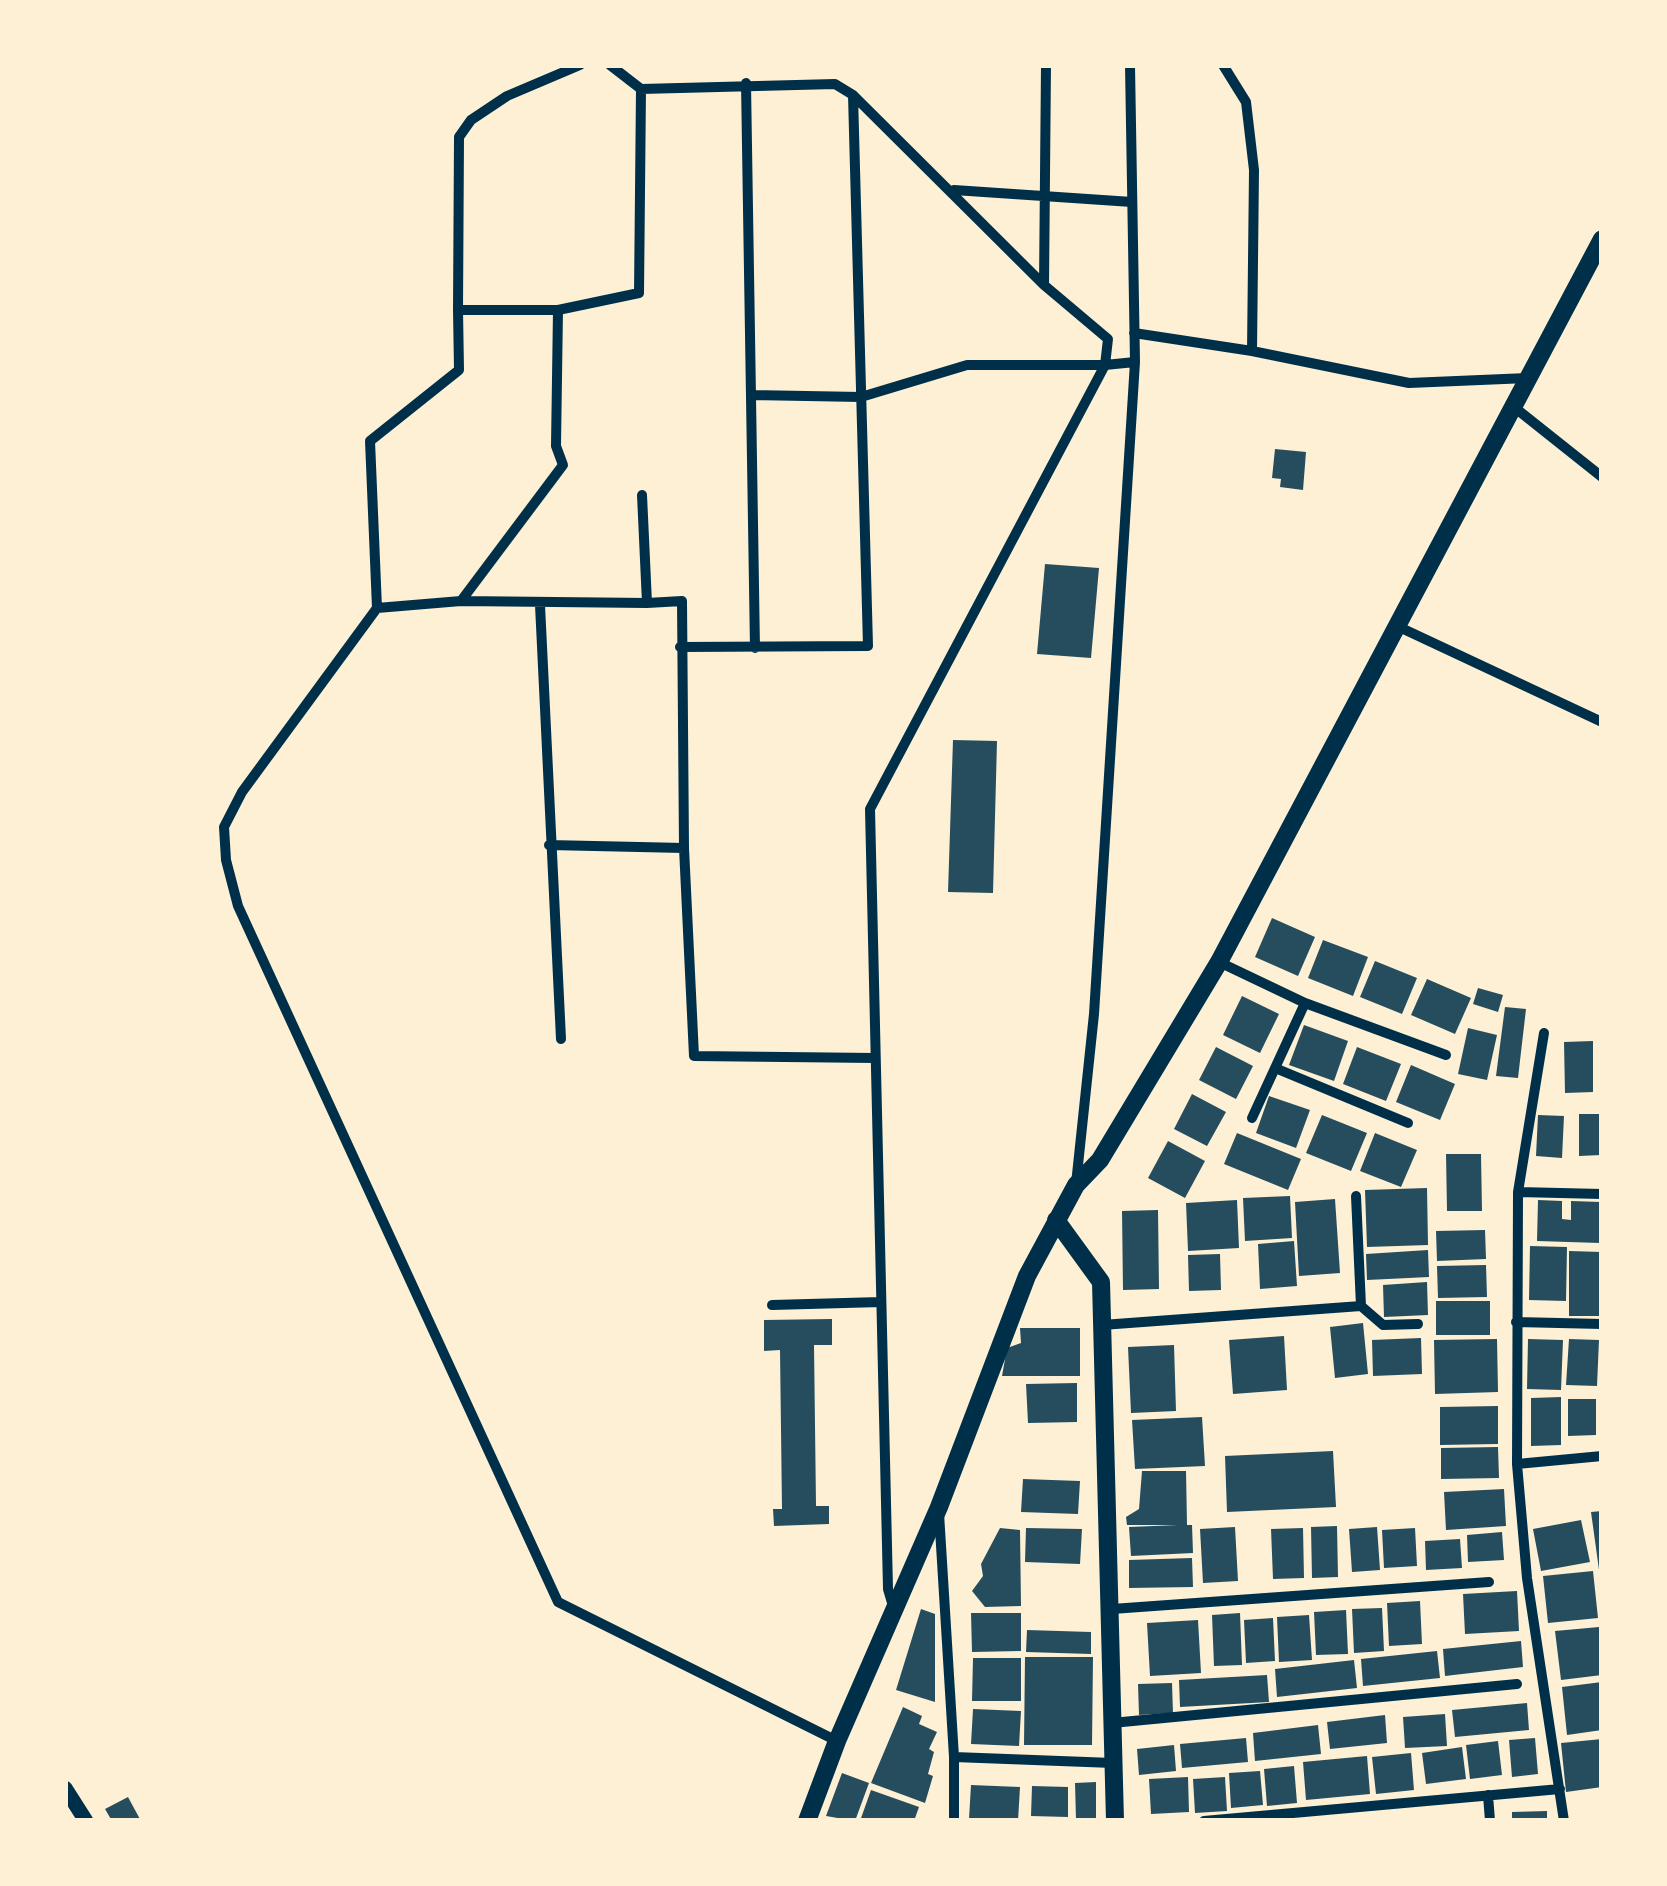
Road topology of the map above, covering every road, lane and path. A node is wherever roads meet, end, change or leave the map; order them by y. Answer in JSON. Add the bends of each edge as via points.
{"nodes":[{"id":1,"x":580,"y":65,"type":"edge"},
{"id":2,"x":610,"y":65,"type":"edge"},
{"id":3,"x":1046,"y":65,"type":"edge"},
{"id":4,"x":1130,"y":65,"type":"edge"},
{"id":5,"x":1227,"y":66,"type":"edge"},
{"id":6,"x":746,"y":83,"type":"junction"},
{"id":7,"x":641,"y":89,"type":"junction"},
{"id":8,"x":854,"y":94,"type":"junction"},
{"id":9,"x":953,"y":190,"type":"junction"},
{"id":10,"x":1048,"y":196,"type":"junction"},
{"id":11,"x":1132,"y":202,"type":"junction"},
{"id":12,"x":1602,"y":239,"type":"edge"},
{"id":13,"x":1044,"y":285,"type":"junction"},
{"id":14,"x":458,"y":310,"type":"junction"},
{"id":15,"x":558,"y":310,"type":"junction"},
{"id":16,"x":1134,"y":333,"type":"junction"},
{"id":17,"x":1252,"y":351,"type":"junction"},
{"id":18,"x":1135,"y":362,"type":"junction"},
{"id":19,"x":1105,"y":365,"type":"junction"},
{"id":20,"x":1530,"y":378,"type":"junction"},
{"id":21,"x":751,"y":395,"type":"junction"},
{"id":22,"x":861,"y":397,"type":"junction"},
{"id":23,"x":1514,"y":407,"type":"junction"},
{"id":24,"x":1602,"y":477,"type":"edge"},
{"id":25,"x":642,"y":495,"type":"dead end"},
{"id":26,"x":461,"y":601,"type":"junction"},
{"id":27,"x":647,"y":603,"type":"junction"},
{"id":28,"x":540,"y":605,"type":"junction"},
{"id":29,"x":377,"y":608,"type":"junction"},
{"id":30,"x":1397,"y":626,"type":"junction"},
{"id":31,"x":680,"y":647,"type":"junction"},
{"id":32,"x":755,"y":648,"type":"junction"},
{"id":33,"x":1602,"y":722,"type":"edge"},
{"id":34,"x":549,"y":845,"type":"junction"},
{"id":35,"x":684,"y":848,"type":"junction"},
{"id":36,"x":1219,"y":962,"type":"junction"},
{"id":37,"x":1305,"y":1003,"type":"junction"},
{"id":38,"x":1544,"y":1033,"type":"dead end"},
{"id":39,"x":561,"y":1039,"type":"dead end"},
{"id":40,"x":1446,"y":1055,"type":"dead end"},
{"id":41,"x":875,"y":1058,"type":"junction"},
{"id":42,"x":1275,"y":1068,"type":"junction"},
{"id":43,"x":1252,"y":1118,"type":"dead end"},
{"id":44,"x":1408,"y":1123,"type":"dead end"},
{"id":45,"x":1076,"y":1185,"type":"junction"},
{"id":46,"x":1518,"y":1192,"type":"junction"},
{"id":47,"x":1602,"y":1194,"type":"edge"},
{"id":48,"x":1356,"y":1196,"type":"dead end"},
{"id":49,"x":1056,"y":1220,"type":"junction"},
{"id":50,"x":881,"y":1302,"type":"junction"},
{"id":51,"x":772,"y":1305,"type":"dead end"},
{"id":52,"x":1361,"y":1306,"type":"junction"},
{"id":53,"x":1516,"y":1322,"type":"junction"},
{"id":54,"x":1418,"y":1324,"type":"dead end"},
{"id":55,"x":1602,"y":1324,"type":"edge"},
{"id":56,"x":1102,"y":1326,"type":"junction"},
{"id":57,"x":1602,"y":1456,"type":"edge"},
{"id":58,"x":1517,"y":1464,"type":"junction"},
{"id":59,"x":939,"y":1507,"type":"junction"},
{"id":60,"x":1488,"y":1582,"type":"dead end"},
{"id":61,"x":1112,"y":1608,"type":"junction"},
{"id":62,"x":893,"y":1609,"type":"junction"},
{"id":63,"x":1517,"y":1684,"type":"dead end"},
{"id":64,"x":1112,"y":1723,"type":"junction"},
{"id":65,"x":837,"y":1741,"type":"junction"},
{"id":66,"x":954,"y":1757,"type":"junction"},
{"id":67,"x":1113,"y":1763,"type":"junction"},
{"id":68,"x":65,"y":1788,"type":"edge"},
{"id":69,"x":1560,"y":1789,"type":"junction"},
{"id":70,"x":1488,"y":1795,"type":"junction"},
{"id":71,"x":86,"y":1821,"type":"edge"},
{"id":72,"x":807,"y":1821,"type":"edge"},
{"id":73,"x":954,"y":1821,"type":"edge"},
{"id":74,"x":1115,"y":1821,"type":"edge"},
{"id":75,"x":1204,"y":1821,"type":"edge"},
{"id":76,"x":1490,"y":1821,"type":"edge"},
{"id":77,"x":1564,"y":1821,"type":"edge"}],
"edges":[{"from":1,"to":14,"type":"street","via":[[507,96],[471,120],[459,137]]},
{"from":2,"to":7,"type":"street"},
{"from":3,"to":10,"type":"street"},
{"from":4,"to":11,"type":"street"},
{"from":5,"to":17,"type":"street","via":[[1246,102],[1254,170]]},
{"from":6,"to":7,"type":"street"},
{"from":6,"to":8,"type":"street","via":[[834,84]]},
{"from":6,"to":21,"type":"street"},
{"from":7,"to":15,"type":"street","via":[[639,293]]},
{"from":8,"to":9,"type":"street"},
{"from":8,"to":22,"type":"street"},
{"from":9,"to":10,"type":"street"},
{"from":9,"to":13,"type":"street"},
{"from":10,"to":11,"type":"street"},
{"from":10,"to":13,"type":"street"},
{"from":11,"to":16,"type":"street"},
{"from":12,"to":20,"type":"main road"},
{"from":13,"to":19,"type":"street","via":[[1108,339]]},
{"from":14,"to":15,"type":"street"},
{"from":14,"to":29,"type":"street","via":[[459,370],[370,440]]},
{"from":15,"to":26,"type":"street","via":[[556,446],[563,465]]},
{"from":16,"to":17,"type":"street"},
{"from":16,"to":18,"type":"street"},
{"from":17,"to":20,"type":"street","via":[[1409,384]]},
{"from":18,"to":19,"type":"street"},
{"from":18,"to":45,"type":"street","via":[[1094,1014]]},
{"from":19,"to":22,"type":"street","via":[[967,364]]},
{"from":19,"to":41,"type":"street","via":[[870,809]]},
{"from":20,"to":23,"type":"main road"},
{"from":21,"to":22,"type":"street"},
{"from":21,"to":32,"type":"street"},
{"from":22,"to":32,"type":"street","via":[[868,646]]},
{"from":23,"to":24,"type":"street"},
{"from":23,"to":30,"type":"main road"},
{"from":25,"to":27,"type":"street"},
{"from":26,"to":28,"type":"street"},
{"from":26,"to":29,"type":"street"},
{"from":27,"to":28,"type":"street"},
{"from":27,"to":31,"type":"street","via":[[682,601]]},
{"from":28,"to":34,"type":"street"},
{"from":29,"to":65,"type":"street","via":[[242,792],[224,827],[238,906],[558,1602]]},
{"from":30,"to":33,"type":"street"},
{"from":30,"to":36,"type":"main road"},
{"from":31,"to":32,"type":"street"},
{"from":31,"to":35,"type":"street"},
{"from":34,"to":35,"type":"street"},
{"from":34,"to":39,"type":"street"},
{"from":35,"to":41,"type":"street","via":[[694,1056]]},
{"from":36,"to":37,"type":"street"},
{"from":36,"to":45,"type":"main road","via":[[1100,1160]]},
{"from":37,"to":40,"type":"street"},
{"from":37,"to":42,"type":"street"},
{"from":38,"to":46,"type":"street"},
{"from":41,"to":50,"type":"street"},
{"from":42,"to":43,"type":"street"},
{"from":42,"to":44,"type":"street"},
{"from":45,"to":49,"type":"main road"},
{"from":46,"to":47,"type":"street"},
{"from":46,"to":53,"type":"street"},
{"from":48,"to":52,"type":"street"},
{"from":49,"to":56,"type":"main road","via":[[1101,1282]]},
{"from":49,"to":59,"type":"main road","via":[[1027,1276]]},
{"from":50,"to":51,"type":"street"},
{"from":50,"to":62,"type":"street"},
{"from":52,"to":54,"type":"street","via":[[1382,1326]]},
{"from":52,"to":56,"type":"street"},
{"from":53,"to":55,"type":"street"},
{"from":53,"to":58,"type":"street"},
{"from":56,"to":61,"type":"main road"},
{"from":57,"to":58,"type":"street"},
{"from":58,"to":69,"type":"street","via":[[1527,1578]]},
{"from":59,"to":62,"type":"main road"},
{"from":59,"to":66,"type":"street"},
{"from":60,"to":61,"type":"street"},
{"from":61,"to":64,"type":"main road"},
{"from":62,"to":65,"type":"main road"},
{"from":63,"to":64,"type":"street"},
{"from":64,"to":67,"type":"main road"},
{"from":65,"to":72,"type":"main road"},
{"from":66,"to":67,"type":"street"},
{"from":66,"to":73,"type":"street"},
{"from":67,"to":74,"type":"main road"},
{"from":68,"to":71,"type":"street"},
{"from":69,"to":70,"type":"street"},
{"from":69,"to":77,"type":"street"},
{"from":70,"to":75,"type":"street"},
{"from":70,"to":76,"type":"street"}]}
